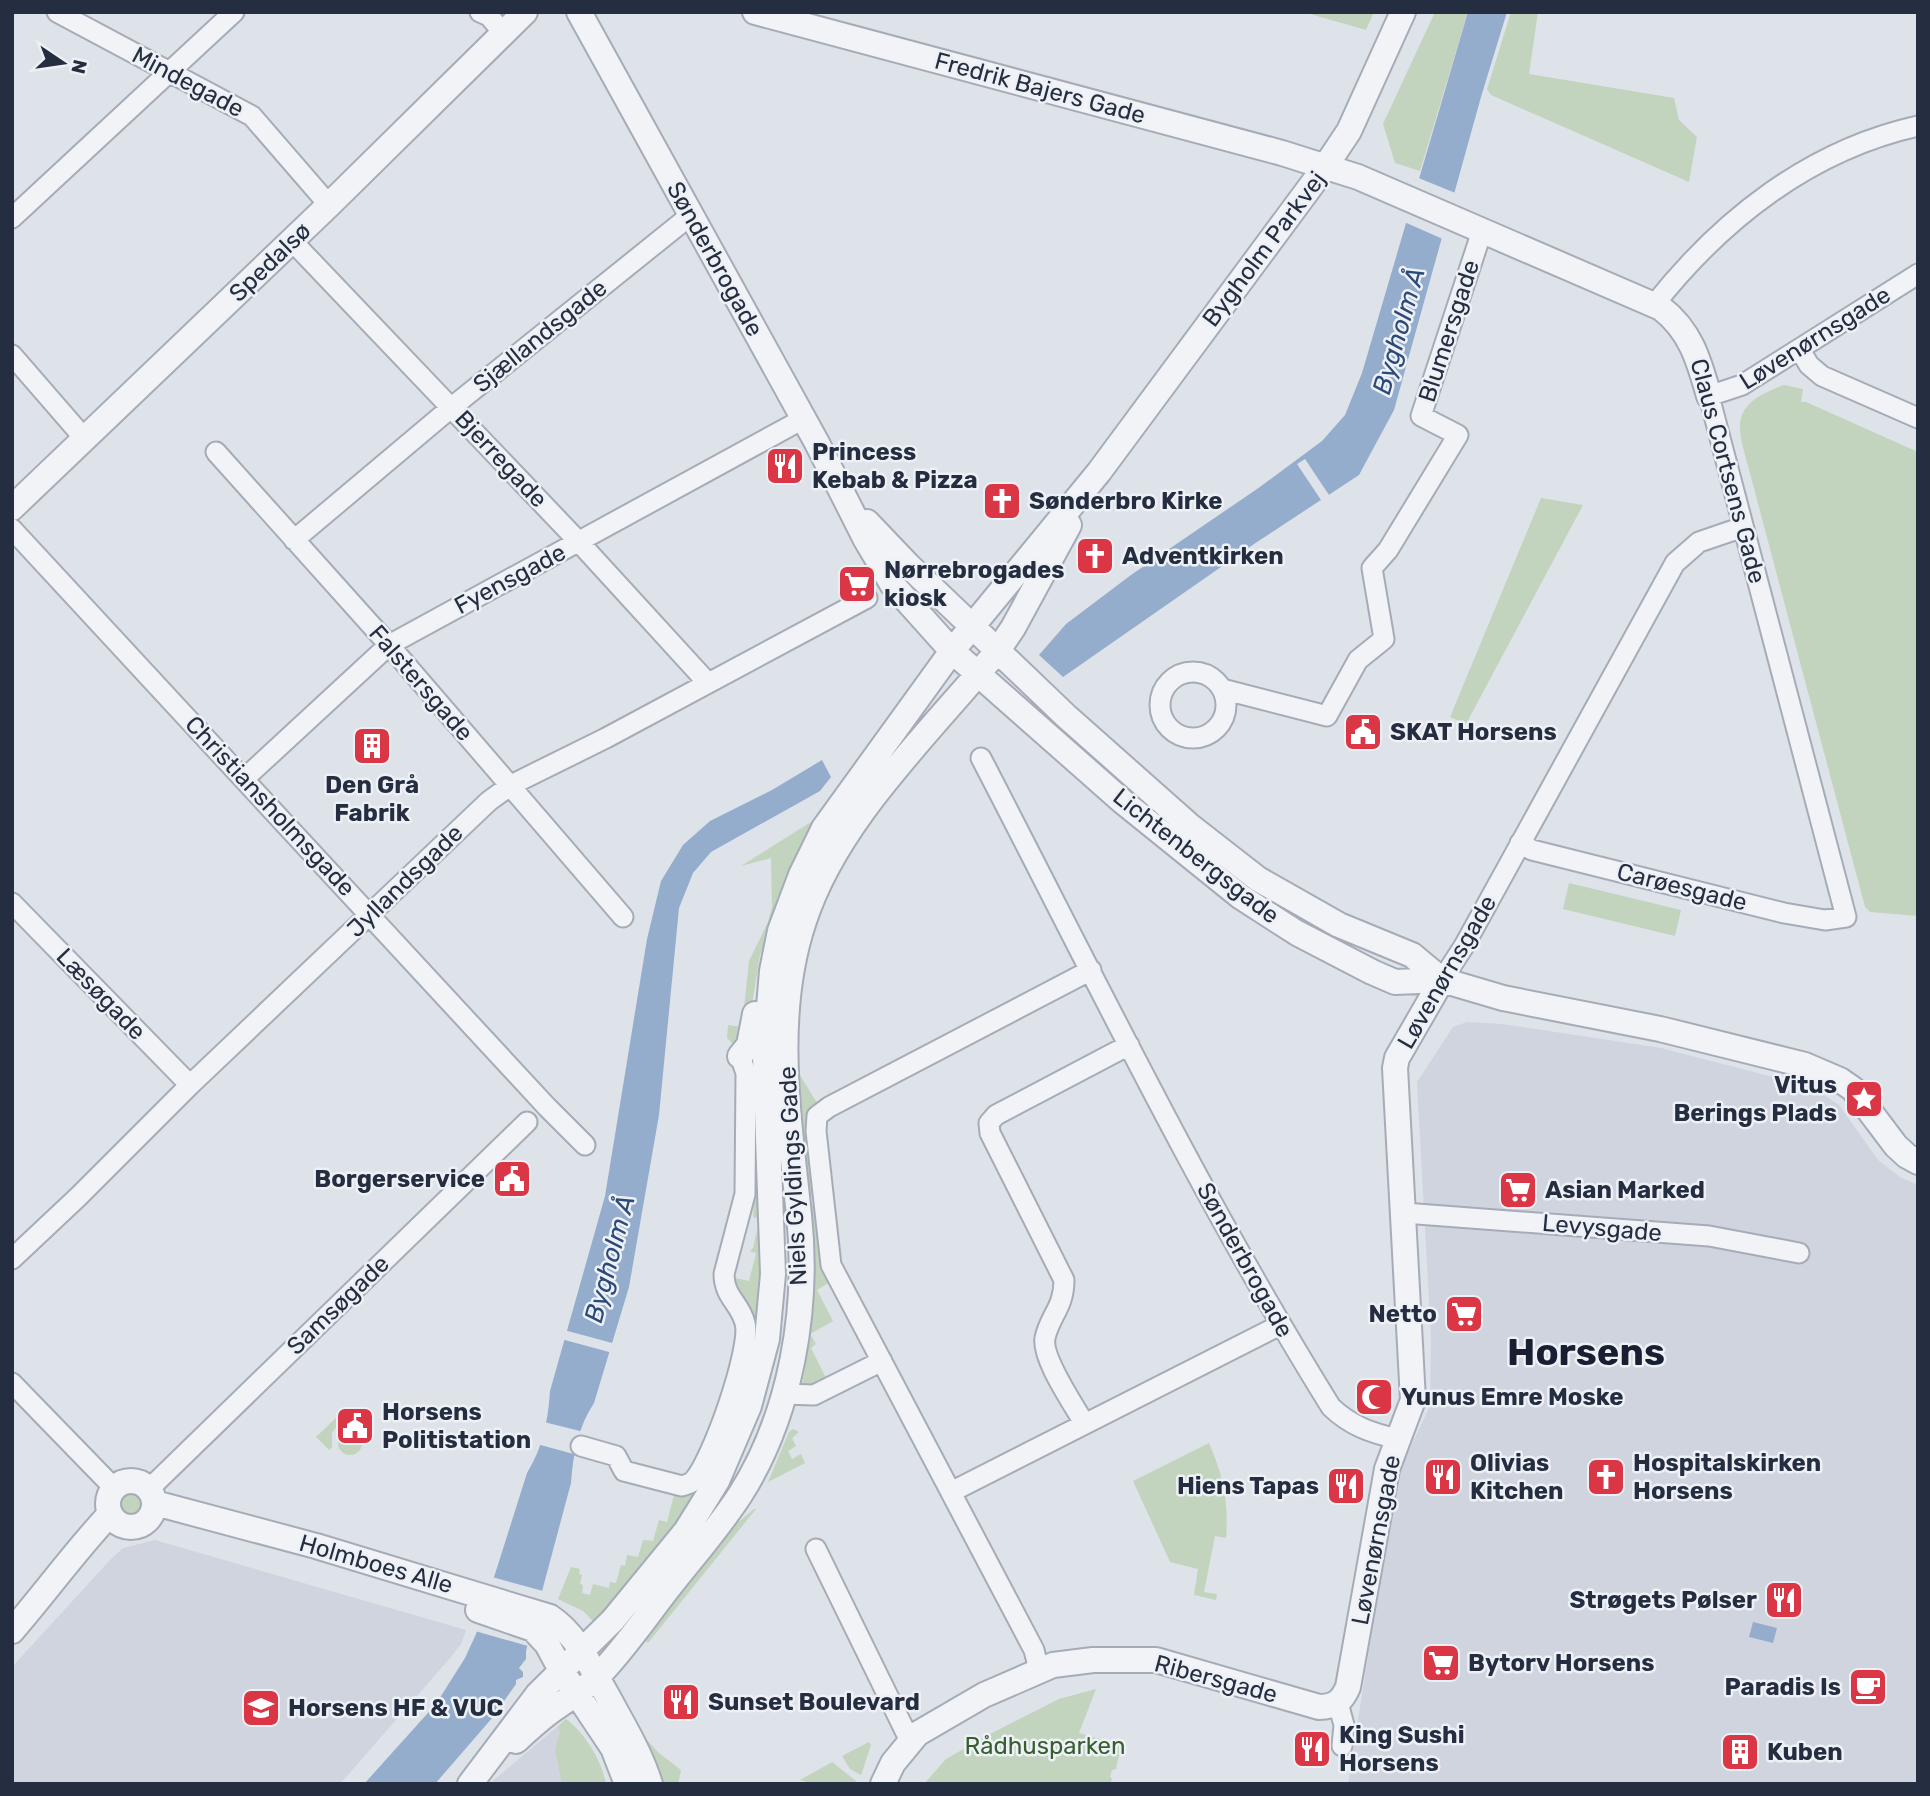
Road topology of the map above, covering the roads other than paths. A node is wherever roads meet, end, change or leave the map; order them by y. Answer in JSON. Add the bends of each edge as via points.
{"nodes":[{"id":1,"x":57,"y":12,"type":"edge"},
{"id":2,"x":234,"y":12,"type":"edge"},
{"id":3,"x":480,"y":12,"type":"edge"},
{"id":4,"x":525,"y":12,"type":"edge"},
{"id":5,"x":579,"y":12,"type":"edge"},
{"id":6,"x":755,"y":12,"type":"edge"},
{"id":7,"x":1403,"y":12,"type":"edge"},
{"id":8,"x":503,"y":33,"type":"junction"},
{"id":9,"x":170,"y":71,"type":"junction"},
{"id":10,"x":1918,"y":126,"type":"edge"},
{"id":11,"x":1325,"y":167,"type":"junction"},
{"id":12,"x":329,"y":205,"type":"junction"},
{"id":13,"x":691,"y":215,"type":"junction"},
{"id":14,"x":12,"y":218,"type":"edge"},
{"id":15,"x":1472,"y":227,"type":"junction"},
{"id":16,"x":292,"y":241,"type":"junction"},
{"id":17,"x":1918,"y":274,"type":"edge"},
{"id":18,"x":1654,"y":305,"type":"junction"},
{"id":19,"x":1800,"y":349,"type":"junction"},
{"id":20,"x":12,"y":355,"type":"edge"},
{"id":21,"x":1709,"y":396,"type":"junction"},
{"id":22,"x":452,"y":407,"type":"junction"},
{"id":23,"x":1918,"y":418,"type":"edge"},
{"id":24,"x":803,"y":419,"type":"junction"},
{"id":25,"x":84,"y":438,"type":"junction"},
{"id":26,"x":216,"y":452,"type":"dead end"},
{"id":27,"x":1099,"y":472,"type":"junction"},
{"id":28,"x":851,"y":505,"type":"junction"},
{"id":29,"x":12,"y":508,"type":"edge"},
{"id":30,"x":1743,"y":527,"type":"junction"},
{"id":31,"x":12,"y":529,"type":"edge"},
{"id":32,"x":294,"y":540,"type":"junction"},
{"id":33,"x":579,"y":542,"type":"junction"},
{"id":34,"x":867,"y":598,"type":"dead end"},
{"id":35,"x":973,"y":625,"type":"junction"},
{"id":36,"x":389,"y":645,"type":"junction"},
{"id":37,"x":998,"y":650,"type":"junction"},
{"id":38,"x":952,"y":651,"type":"junction"},
{"id":39,"x":978,"y":674,"type":"junction"},
{"id":40,"x":707,"y":682,"type":"junction"},
{"id":41,"x":1222,"y":689,"type":"dead end"},
{"id":42,"x":981,"y":758,"type":"dead end"},
{"id":43,"x":245,"y":778,"type":"junction"},
{"id":44,"x":511,"y":785,"type":"junction"},
{"id":45,"x":1520,"y":843,"type":"junction"},
{"id":46,"x":12,"y":904,"type":"edge"},
{"id":47,"x":370,"y":915,"type":"junction"},
{"id":48,"x":623,"y":917,"type":"dead end"},
{"id":49,"x":1846,"y":917,"type":"joint"},
{"id":50,"x":777,"y":947,"type":"junction"},
{"id":51,"x":1091,"y":970,"type":"junction"},
{"id":52,"x":1442,"y":980,"type":"junction"},
{"id":53,"x":1129,"y":1045,"type":"junction"},
{"id":54,"x":740,"y":1056,"type":"joint"},
{"id":55,"x":190,"y":1085,"type":"junction"},
{"id":56,"x":527,"y":1122,"type":"dead end"},
{"id":57,"x":585,"y":1145,"type":"dead end"},
{"id":58,"x":1918,"y":1162,"type":"edge"},
{"id":59,"x":1404,"y":1213,"type":"junction"},
{"id":60,"x":1799,"y":1253,"type":"dead end"},
{"id":61,"x":12,"y":1259,"type":"edge"},
{"id":62,"x":774,"y":1274,"type":"junction"},
{"id":63,"x":1280,"y":1325,"type":"junction"},
{"id":64,"x":882,"y":1361,"type":"junction"},
{"id":65,"x":12,"y":1383,"type":"edge"},
{"id":66,"x":783,"y":1394,"type":"junction"},
{"id":67,"x":1084,"y":1423,"type":"junction"},
{"id":68,"x":1398,"y":1439,"type":"junction"},
{"id":69,"x":581,"y":1446,"type":"dead end"},
{"id":70,"x":114,"y":1488,"type":"junction"},
{"id":71,"x":951,"y":1492,"type":"junction"},
{"id":72,"x":151,"y":1503,"type":"junction"},
{"id":73,"x":116,"y":1520,"type":"junction"},
{"id":74,"x":816,"y":1549,"type":"dead end"},
{"id":75,"x":535,"y":1620,"type":"junction"},
{"id":76,"x":12,"y":1631,"type":"edge"},
{"id":77,"x":583,"y":1651,"type":"junction"},
{"id":78,"x":561,"y":1670,"type":"junction"},
{"id":79,"x":1039,"y":1670,"type":"junction"},
{"id":80,"x":597,"y":1677,"type":"junction"},
{"id":81,"x":577,"y":1694,"type":"junction"},
{"id":82,"x":1338,"y":1703,"type":"junction"},
{"id":83,"x":910,"y":1741,"type":"junction"},
{"id":84,"x":1342,"y":1746,"type":"dead end"},
{"id":85,"x":477,"y":1776,"type":"edge"},
{"id":86,"x":627,"y":1784,"type":"edge"},
{"id":87,"x":650,"y":1784,"type":"edge"},
{"id":88,"x":883,"y":1784,"type":"edge"}],
"edges":[{"from":1,"to":9,"type":"street","name":"Mindegade"},
{"from":2,"to":9,"type":"street"},
{"from":3,"to":8,"type":"street"},
{"from":4,"to":8,"type":"street","name":"Spedalsø"},
{"from":5,"to":13,"type":"street","name":"Sønderbrogade"},
{"from":6,"to":11,"type":"street","name":"Fredrik Bajers Gade"},
{"from":7,"to":11,"type":"street","name":"Bygholm Parkvej","via":[[1349,131]]},
{"from":8,"to":12,"type":"street","name":"Spedalsø"},
{"from":9,"to":12,"type":"street","name":"Mindegade","via":[[252,116]]},
{"from":9,"to":14,"type":"street"},
{"from":10,"to":18,"type":"street","via":[[1861,142],[1776,187],[1713,239]]},
{"from":11,"to":15,"type":"street","name":"Claus Cortsens Gade","via":[[1403,195]]},
{"from":11,"to":27,"type":"street","name":"Bygholm Parkvej"},
{"from":12,"to":16,"type":"street","name":"Spedalsø"},
{"from":13,"to":22,"type":"street","name":"Sjællandsgade"},
{"from":13,"to":24,"type":"street","name":"Sønderbrogade"},
{"from":15,"to":18,"type":"street","name":"Claus Cortsens Gade"},
{"from":15,"to":41,"type":"street","name":"Blumersgade","via":[[1421,416],[1458,435],[1388,550],[1372,568],[1384,639],[1358,660],[1327,716]]},
{"from":16,"to":22,"type":"street","name":"Bjerregade"},
{"from":16,"to":25,"type":"street","name":"Spedalsø"},
{"from":17,"to":19,"type":"street","name":"Løvenørnsgade"},
{"from":18,"to":21,"type":"street","name":"Claus Cortsens Gade","via":[[1674,318],[1690,341]]},
{"from":19,"to":21,"type":"street","name":"Løvenørnsgade","via":[[1742,385]]},
{"from":19,"to":23,"type":"street","via":[[1822,376]]},
{"from":20,"to":25,"type":"street"},
{"from":21,"to":30,"type":"street","name":"Claus Cortsens Gade"},
{"from":22,"to":32,"type":"street","name":"Sjællandsgade"},
{"from":22,"to":33,"type":"street","name":"Bjerregade"},
{"from":24,"to":28,"type":"street","name":"Sønderbrogade"},
{"from":24,"to":33,"type":"street","name":"Fyensgade"},
{"from":25,"to":29,"type":"street","name":"Spedalsø"},
{"from":26,"to":32,"type":"street","name":"Falstersgade"},
{"from":27,"to":35,"type":"street","name":"Bygholm Parkvej"},
{"from":27,"to":37,"type":"street","name":"Bygholm Parkvej"},
{"from":28,"to":35,"type":"street","name":"Sønderbrogade"},
{"from":28,"to":38,"type":"street","name":"Sønderbrogade","via":[[892,584]]},
{"from":30,"to":45,"type":"street","name":"Løvenørnsgade","via":[[1699,542],[1675,563]]},
{"from":30,"to":49,"type":"street","name":"Claus Cortsens Gade"},
{"from":31,"to":43,"type":"street","name":"Christiansholmsgade"},
{"from":32,"to":36,"type":"street","name":"Falstersgade"},
{"from":33,"to":36,"type":"street","name":"Fyensgade"},
{"from":33,"to":40,"type":"street","name":"Bjerregade"},
{"from":34,"to":40,"type":"street","name":"Jyllandsgade"},
{"from":35,"to":37,"type":"street","name":"Lichtenbergsgade"},
{"from":35,"to":38,"type":"street","name":"Bygholm Parkvej"},
{"from":36,"to":43,"type":"street","name":"Fyensgade"},
{"from":36,"to":44,"type":"street","name":"Falstersgade"},
{"from":37,"to":39,"type":"street","name":"Niels Gyldings Gade"},
{"from":37,"to":52,"type":"street","name":"Lichtenbergsgade","via":[[1106,753],[1258,879],[1339,925],[1412,955]]},
{"from":38,"to":39,"type":"street","name":"Lichtenbergsgade"},
{"from":38,"to":50,"type":"street","name":"Niels Gyldings Gade","via":[[824,828],[801,875]]},
{"from":39,"to":52,"type":"street","name":"Lichtenbergsgade","via":[[1122,801],[1241,897],[1331,952],[1395,982]]},
{"from":39,"to":66,"type":"street","name":"Niels Gyldings Gade","via":[[856,819],[804,920],[791,970],[786,1093],[802,1268],[799,1322]]},
{"from":40,"to":44,"type":"street","name":"Jyllandsgade"},
{"from":42,"to":51,"type":"street","name":"Sønderbrogade"},
{"from":43,"to":47,"type":"street","name":"Christiansholmsgade"},
{"from":44,"to":47,"type":"street","name":"Jyllandsgade"},
{"from":44,"to":48,"type":"street","name":"Falstersgade"},
{"from":45,"to":49,"type":"street","name":"Carøesgade","via":[[1532,850],[1784,913],[1825,920]]},
{"from":45,"to":52,"type":"street","name":"Løvenørnsgade"},
{"from":46,"to":55,"type":"street","name":"Læsøgade"},
{"from":47,"to":55,"type":"street","name":"Jyllandsgade"},
{"from":47,"to":57,"type":"street","name":"Christiansholmsgade"},
{"from":50,"to":54,"type":"street","via":[[762,962],[751,1038]]},
{"from":50,"to":62,"type":"street","name":"Niels Gyldings Gade","via":[[765,1055]]},
{"from":51,"to":53,"type":"street","name":"Sønderbrogade"},
{"from":51,"to":64,"type":"street","via":[[817,1116],[831,1265]]},
{"from":52,"to":58,"type":"street","name":"Lichtenbergsgade","via":[[1826,1072],[1847,1084],[1896,1146]]},
{"from":52,"to":59,"type":"street","name":"Løvenørnsgade","via":[[1395,1068]]},
{"from":53,"to":63,"type":"street","name":"Sønderbrogade"},
{"from":53,"to":67,"type":"street","via":[[996,1115],[989,1123],[1063,1280],[1064,1294],[1045,1338],[1045,1352]]},
{"from":54,"to":69,"type":"street","via":[[746,1073],[745,1194],[724,1287],[745,1323],[745,1337],[728,1406],[704,1465],[691,1483],[682,1486],[624,1471],[616,1456]]},
{"from":55,"to":61,"type":"street","name":"Jyllandsgade"},
{"from":56,"to":72,"type":"street","name":"Samsøgade"},
{"from":59,"to":60,"type":"street","name":"Levysgade","via":[[1709,1236]]},
{"from":59,"to":68,"type":"street","name":"Løvenørnsgade","via":[[1413,1400]]},
{"from":62,"to":66,"type":"street","via":[[780,1300],[769,1377],[772,1387]]},
{"from":62,"to":77,"type":"street","name":"Niels Gyldings Gade","via":[[759,1372],[717,1481],[660,1564]]},
{"from":63,"to":67,"type":"street"},
{"from":63,"to":68,"type":"street","name":"Sønderbrogade","via":[[1331,1407],[1359,1427]]},
{"from":64,"to":66,"type":"street","via":[[814,1395]]},
{"from":64,"to":71,"type":"street"},
{"from":65,"to":70,"type":"street"},
{"from":66,"to":80,"type":"street","name":"Niels Gyldings Gade","via":[[742,1492]]},
{"from":67,"to":71,"type":"street"},
{"from":68,"to":82,"type":"street","name":"Løvenørnsgade","via":[[1387,1469],[1348,1687]]},
{"from":70,"to":72,"type":"street","via":[[132,1481]]},
{"from":70,"to":73,"type":"street","via":[[109,1497]]},
{"from":71,"to":79,"type":"street","via":[[1034,1650]]},
{"from":72,"to":73,"type":"street","via":[[136,1527]]},
{"from":72,"to":75,"type":"street","name":"Holmboes Alle","via":[[316,1546]]},
{"from":73,"to":76,"type":"street","via":[[76,1550]]},
{"from":74,"to":83,"type":"street"},
{"from":75,"to":77,"type":"street","name":"Holmboes Alle","via":[[563,1625]]},
{"from":75,"to":78,"type":"street"},
{"from":77,"to":78,"type":"street","name":"Niels Gyldings Gade"},
{"from":77,"to":80,"type":"street"},
{"from":78,"to":81,"type":"street"},
{"from":78,"to":85,"type":"street","name":"Niels Gyldings Gade"},
{"from":79,"to":82,"type":"street","name":"Ribersgade","via":[[1093,1660],[1156,1660],[1302,1703],[1328,1707]]},
{"from":79,"to":83,"type":"street","name":"Ribersgade","via":[[984,1695]]},
{"from":80,"to":81,"type":"street","name":"Niels Gyldings Gade"},
{"from":80,"to":87,"type":"street","via":[[634,1742]]},
{"from":81,"to":85,"type":"street","name":"Niels Gyldings Gade"},
{"from":81,"to":86,"type":"street","via":[[613,1748]]},
{"from":82,"to":84,"type":"street","via":[[1344,1725]]},
{"from":83,"to":88,"type":"street","name":"Ribersgade"}]}
